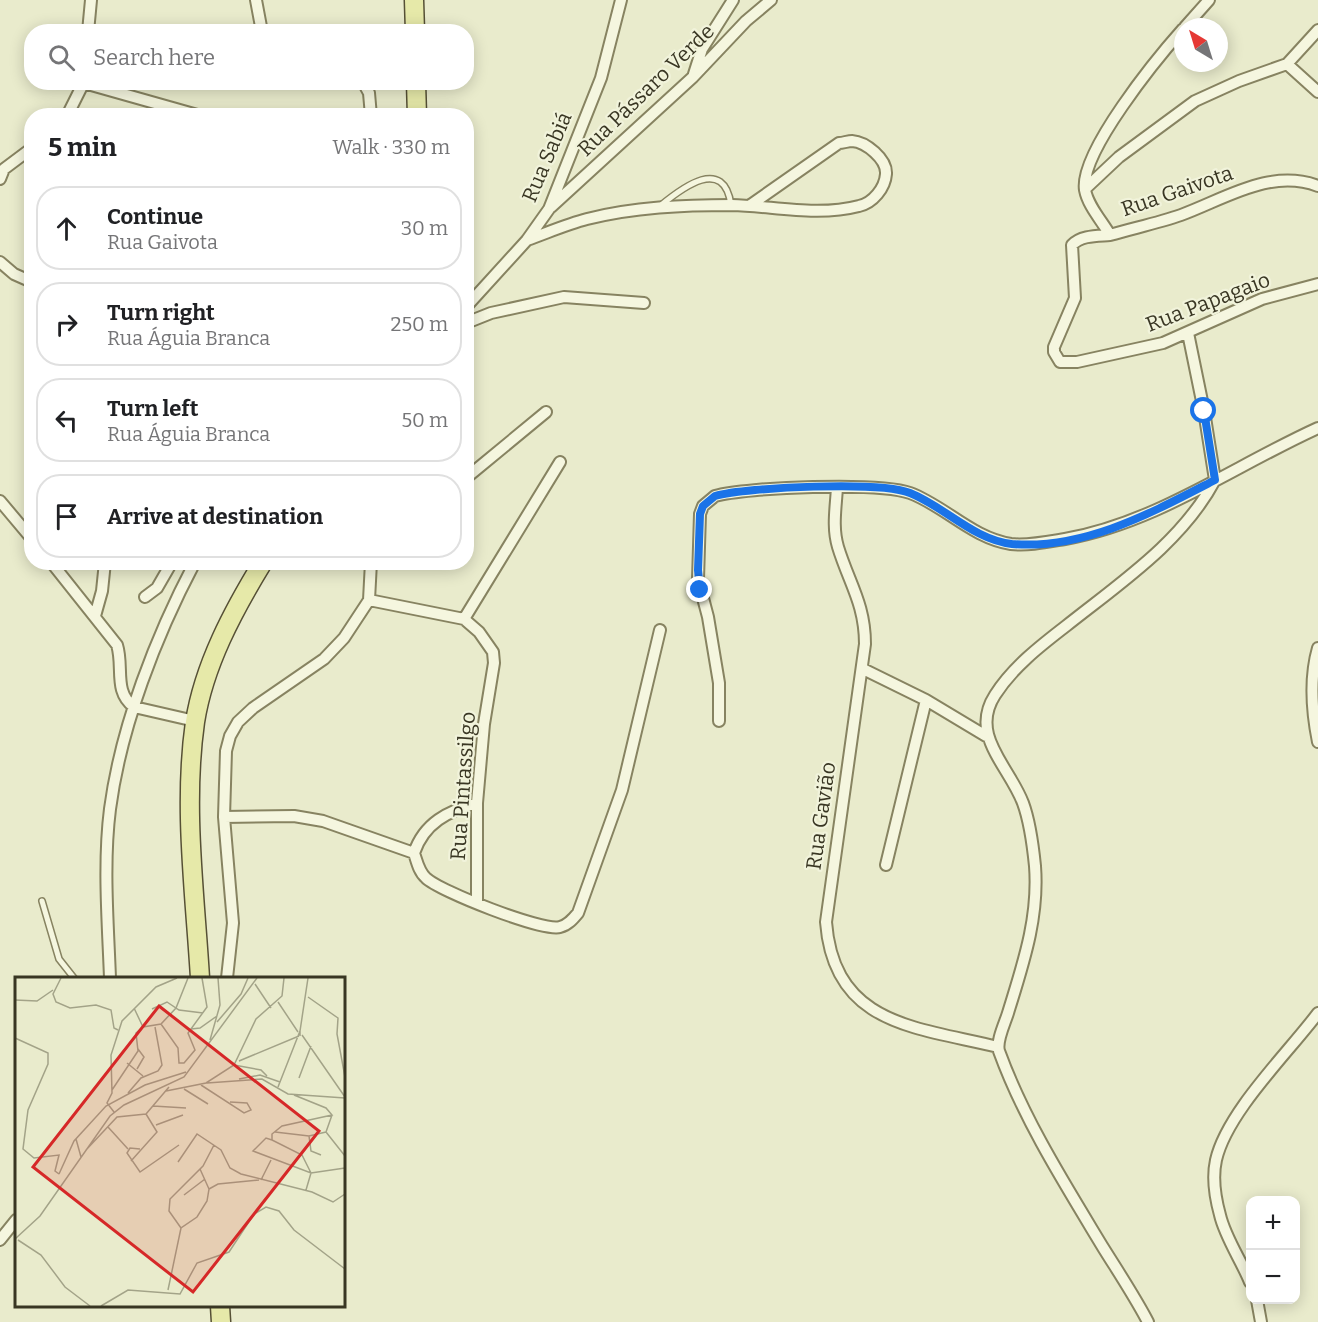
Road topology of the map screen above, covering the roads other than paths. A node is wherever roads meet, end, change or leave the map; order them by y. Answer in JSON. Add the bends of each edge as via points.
{"nodes":[{"id":1,"x":91,"y":0,"type":"edge"},
{"id":2,"x":256,"y":0,"type":"edge"},
{"id":3,"x":733,"y":0,"type":"edge"},
{"id":4,"x":771,"y":0,"type":"edge"},
{"id":5,"x":1209,"y":0,"type":"edge"},
{"id":6,"x":414,"y":1,"type":"edge"},
{"id":7,"x":624,"y":1,"type":"edge"},
{"id":8,"x":1193,"y":18,"type":"edge"},
{"id":9,"x":89,"y":24,"type":"edge"},
{"id":10,"x":260,"y":24,"type":"edge"},
{"id":11,"x":415,"y":24,"type":"edge"},
{"id":12,"x":1318,"y":30,"type":"edge"},
{"id":13,"x":1174,"y":41,"type":"edge"},
{"id":14,"x":1287,"y":64,"type":"junction"},
{"id":15,"x":693,"y":77,"type":"junction"},
{"id":16,"x":80,"y":90,"type":"edge"},
{"id":17,"x":109,"y":90,"type":"edge"},
{"id":18,"x":367,"y":90,"type":"edge"},
{"id":19,"x":416,"y":90,"type":"edge"},
{"id":20,"x":1318,"y":92,"type":"edge"},
{"id":21,"x":71,"y":108,"type":"edge"},
{"id":22,"x":173,"y":108,"type":"edge"},
{"id":23,"x":370,"y":108,"type":"edge"},
{"id":24,"x":417,"y":108,"type":"edge"},
{"id":25,"x":24,"y":153,"type":"edge"},
{"id":26,"x":1,"y":172,"type":"edge"},
{"id":27,"x":1318,"y":186,"type":"edge"},
{"id":28,"x":1085,"y":189,"type":"junction"},
{"id":29,"x":731,"y":205,"type":"junction"},
{"id":30,"x":749,"y":206,"type":"junction"},
{"id":31,"x":659,"y":207,"type":"junction"},
{"id":32,"x":549,"y":209,"type":"junction"},
{"id":33,"x":1110,"y":235,"type":"junction"},
{"id":34,"x":527,"y":240,"type":"junction"},
{"id":35,"x":0,"y":262,"type":"edge"},
{"id":36,"x":24,"y":278,"type":"edge"},
{"id":37,"x":1318,"y":284,"type":"edge"},
{"id":38,"x":474,"y":298,"type":"edge"},
{"id":39,"x":644,"y":303,"type":"dead end"},
{"id":40,"x":474,"y":320,"type":"edge"},
{"id":41,"x":1188,"y":333,"type":"junction"},
{"id":42,"x":546,"y":412,"type":"dead end"},
{"id":43,"x":1318,"y":428,"type":"edge"},
{"id":44,"x":560,"y":462,"type":"dead end"},
{"id":45,"x":474,"y":471,"type":"edge"},
{"id":46,"x":1215,"y":480,"type":"junction"},
{"id":47,"x":837,"y":487,"type":"junction"},
{"id":48,"x":0,"y":501,"type":"edge"},
{"id":49,"x":24,"y":530,"type":"edge"},
{"id":50,"x":58,"y":570,"type":"edge"},
{"id":51,"x":104,"y":570,"type":"edge"},
{"id":52,"x":168,"y":570,"type":"edge"},
{"id":53,"x":191,"y":570,"type":"edge"},
{"id":54,"x":259,"y":570,"type":"edge"},
{"id":55,"x":371,"y":570,"type":"edge"},
{"id":56,"x":146,"y":597,"type":"dead end"},
{"id":57,"x":369,"y":600,"type":"junction"},
{"id":58,"x":95,"y":616,"type":"junction"},
{"id":59,"x":464,"y":619,"type":"junction"},
{"id":60,"x":660,"y":630,"type":"dead end"},
{"id":61,"x":1318,"y":648,"type":"edge"},
{"id":62,"x":863,"y":669,"type":"junction"},
{"id":63,"x":926,"y":700,"type":"junction"},
{"id":64,"x":134,"y":707,"type":"junction"},
{"id":65,"x":195,"y":721,"type":"junction"},
{"id":66,"x":719,"y":721,"type":"dead end"},
{"id":67,"x":986,"y":736,"type":"junction"},
{"id":68,"x":1318,"y":742,"type":"edge"},
{"id":69,"x":477,"y":803,"type":"junction"},
{"id":70,"x":225,"y":817,"type":"junction"},
{"id":71,"x":414,"y":853,"type":"junction"},
{"id":72,"x":886,"y":865,"type":"dead end"},
{"id":73,"x":42,"y":901,"type":"dead end"},
{"id":74,"x":477,"y":902,"type":"junction"},
{"id":75,"x":73,"y":977,"type":"edge"},
{"id":76,"x":110,"y":977,"type":"edge"},
{"id":77,"x":200,"y":977,"type":"edge"},
{"id":78,"x":227,"y":977,"type":"edge"},
{"id":79,"x":1318,"y":1013,"type":"edge"},
{"id":80,"x":998,"y":1047,"type":"junction"},
{"id":81,"x":15,"y":1221,"type":"edge"},
{"id":82,"x":0,"y":1239,"type":"edge"},
{"id":83,"x":1246,"y":1272,"type":"edge"},
{"id":84,"x":1258,"y":1304,"type":"edge"},
{"id":85,"x":220,"y":1307,"type":"edge"},
{"id":86,"x":221,"y":1322,"type":"edge"},
{"id":87,"x":1148,"y":1322,"type":"edge"},
{"id":88,"x":1261,"y":1322,"type":"edge"}],
"edges":[{"from":1,"to":9,"type":"street"},
{"from":2,"to":10,"type":"street"},
{"from":3,"to":15,"type":"street","via":[[702,50]]},
{"from":4,"to":15,"type":"street","name":"Rua Pássaro Verde"},
{"from":5,"to":8,"type":"street"},
{"from":6,"to":11,"type":"main road"},
{"from":7,"to":32,"type":"street","name":"Rua Sabiá","via":[[601,78]]},
{"from":12,"to":14,"type":"street"},
{"from":13,"to":28,"type":"street","via":[[1111,123],[1093,156]]},
{"from":14,"to":20,"type":"street"},
{"from":14,"to":28,"type":"street","via":[[1195,101],[1119,157]]},
{"from":15,"to":32,"type":"street","name":"Rua Pássaro Verde"},
{"from":16,"to":21,"type":"street"},
{"from":17,"to":22,"type":"street"},
{"from":18,"to":23,"type":"street"},
{"from":19,"to":24,"type":"main road"},
{"from":25,"to":26,"type":"street"},
{"from":27,"to":33,"type":"street","name":"Rua Gaivota","via":[[1269,182],[1181,215]]},
{"from":28,"to":33,"type":"street","name":"Rua Gaivota"},
{"from":29,"to":30,"type":"street"},
{"from":29,"to":31,"type":"street"},
{"from":29,"to":31,"type":"lane","via":[[723,183],[709,177]]},
{"from":30,"to":30,"type":"street","via":[[790,210],[861,206],[879,193],[886,168],[880,158],[861,144],[839,143]]},
{"from":31,"to":34,"type":"street","via":[[587,219]]},
{"from":32,"to":34,"type":"street","name":"Rua Sabiá"},
{"from":33,"to":41,"type":"street","name":"Rua Papagaio","via":[[1086,237],[1072,245],[1075,298],[1054,352],[1060,362],[1139,349]]},
{"from":34,"to":38,"type":"street","name":"Rua Sabiá"},
{"from":35,"to":36,"type":"street"},
{"from":37,"to":41,"type":"street","name":"Rua Papagaio","via":[[1262,299]]},
{"from":39,"to":40,"type":"street","via":[[564,297]]},
{"from":41,"to":46,"type":"street"},
{"from":42,"to":45,"type":"street"},
{"from":43,"to":46,"type":"street"},
{"from":44,"to":59,"type":"street"},
{"from":46,"to":47,"type":"street","via":[[1115,527],[1041,543],[1011,544],[990,538],[909,493]]},
{"from":46,"to":67,"type":"street","via":[[1186,521],[1146,563],[1014,671],[986,710]]},
{"from":47,"to":62,"type":"street","name":"Rua Gavião","via":[[835,534],[860,601],[865,626]]},
{"from":47,"to":66,"type":"street","via":[[721,495],[708,499],[703,506],[698,579],[719,683]]},
{"from":48,"to":49,"type":"street"},
{"from":50,"to":58,"type":"street"},
{"from":51,"to":58,"type":"street"},
{"from":52,"to":56,"type":"street","via":[[158,588]]},
{"from":53,"to":64,"type":"street"},
{"from":54,"to":65,"type":"main road","via":[[219,644]]},
{"from":55,"to":57,"type":"street"},
{"from":57,"to":59,"type":"street"},
{"from":57,"to":70,"type":"street","via":[[344,638],[324,659],[238,722],[226,751]]},
{"from":58,"to":64,"type":"street","via":[[117,645],[122,696]]},
{"from":59,"to":69,"type":"street","name":"Rua Pintassilgo","via":[[488,641],[495,663],[484,724]]},
{"from":60,"to":74,"type":"street","via":[[622,790],[578,913],[570,923],[549,928]]},
{"from":61,"to":68,"type":"street","via":[[1312,681]]},
{"from":62,"to":63,"type":"street"},
{"from":62,"to":80,"type":"street","name":"Rua Gavião","via":[[826,922],[833,958],[855,996],[869,1009],[894,1021]]},
{"from":63,"to":67,"type":"street"},
{"from":63,"to":72,"type":"street"},
{"from":64,"to":65,"type":"street"},
{"from":64,"to":76,"type":"street","via":[[110,808]]},
{"from":65,"to":77,"type":"main road","via":[[191,837]]},
{"from":67,"to":80,"type":"street","via":[[1023,803],[1035,867],[1034,925]]},
{"from":69,"to":71,"type":"street","via":[[436,820],[418,839]]},
{"from":69,"to":74,"type":"street","name":"Rua Pintassilgo"},
{"from":70,"to":71,"type":"street","via":[[294,816],[323,821]]},
{"from":70,"to":78,"type":"street","via":[[233,899]]},
{"from":71,"to":74,"type":"street","via":[[423,876]]},
{"from":73,"to":75,"type":"lane","via":[[59,959]]},
{"from":79,"to":83,"type":"street","via":[[1251,1096],[1230,1128],[1216,1160],[1214,1189],[1220,1218]]},
{"from":80,"to":87,"type":"street","via":[[1020,1099],[1072,1197]]},
{"from":81,"to":82,"type":"street"},
{"from":84,"to":88,"type":"street"},
{"from":85,"to":86,"type":"main road"}]}
